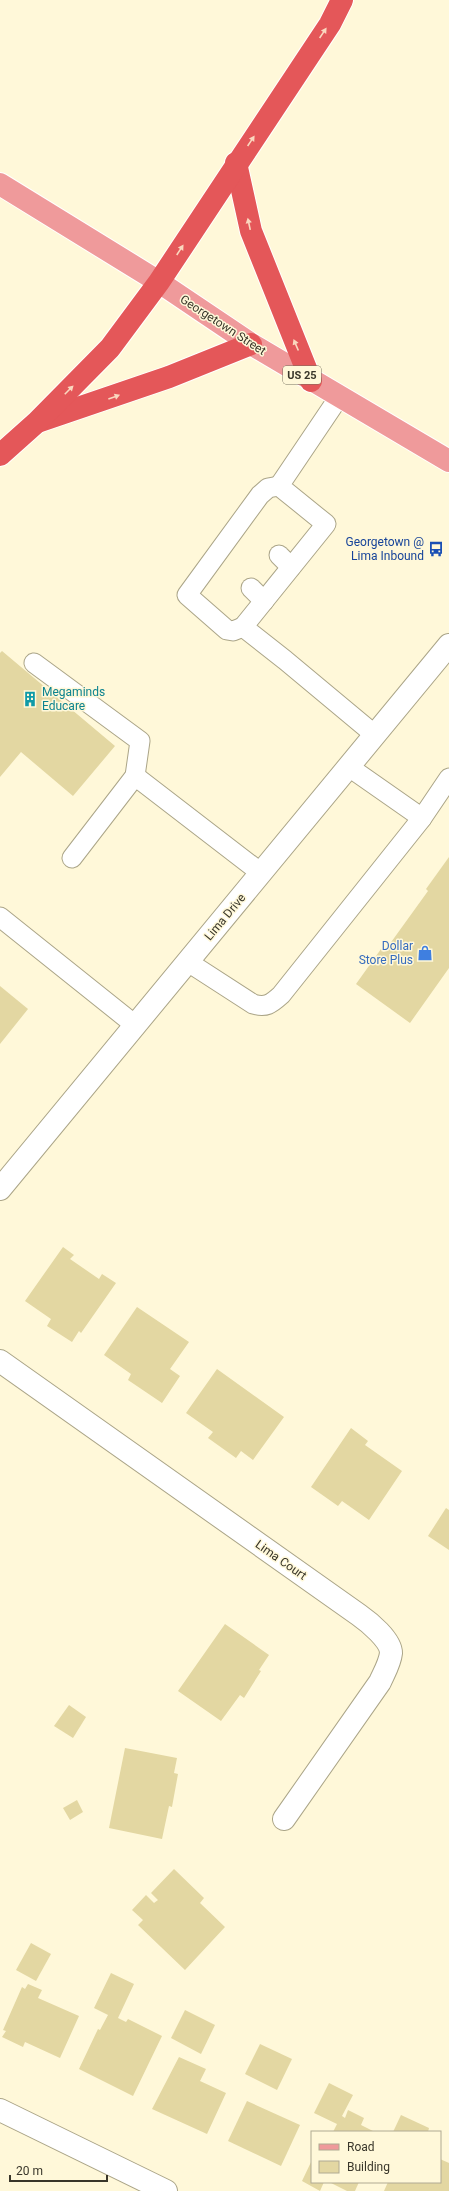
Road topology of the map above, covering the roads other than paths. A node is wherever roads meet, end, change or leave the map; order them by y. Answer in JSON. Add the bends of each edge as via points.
{"nodes":[{"id":1,"x":342,"y":0,"type":"edge"},
{"id":2,"x":236,"y":163,"type":"junction"},
{"id":3,"x":0,"y":184,"type":"edge"},
{"id":4,"x":158,"y":282,"type":"junction"},
{"id":5,"x":251,"y":344,"type":"junction"},
{"id":6,"x":311,"y":381,"type":"junction"},
{"id":7,"x":339,"y":397,"type":"junction"},
{"id":8,"x":37,"y":422,"type":"junction"},
{"id":9,"x":0,"y":455,"type":"edge"},
{"id":10,"x":449,"y":461,"type":"edge"},
{"id":11,"x":278,"y":486,"type":"junction"},
{"id":12,"x":243,"y":627,"type":"junction"},
{"id":13,"x":449,"y":645,"type":"edge"},
{"id":14,"x":34,"y":663,"type":"dead end"},
{"id":15,"x":375,"y":735,"type":"junction"},
{"id":16,"x":349,"y":767,"type":"junction"},
{"id":17,"x":135,"y":776,"type":"junction"},
{"id":18,"x":449,"y":778,"type":"edge"},
{"id":19,"x":422,"y":818,"type":"junction"},
{"id":20,"x":72,"y":858,"type":"dead end"},
{"id":21,"x":261,"y":873,"type":"junction"},
{"id":22,"x":0,"y":917,"type":"edge"},
{"id":23,"x":188,"y":962,"type":"junction"},
{"id":24,"x":135,"y":1025,"type":"junction"},
{"id":25,"x":1,"y":1186,"type":"edge"},
{"id":26,"x":0,"y":1362,"type":"edge"},
{"id":27,"x":284,"y":1819,"type":"dead end"},
{"id":28,"x":0,"y":2110,"type":"edge"},
{"id":29,"x":166,"y":2191,"type":"edge"}],
"edges":[{"from":2,"to":1,"type":"highway","one_way":true,"via":[[330,24]]},
{"from":4,"to":2,"type":"highway","one_way":true},
{"from":6,"to":2,"type":"highway","one_way":true,"via":[[250,231]]},
{"from":3,"to":4,"type":"main road","name":"Georgetown Street","number":"US 25"},
{"from":4,"to":5,"type":"main road","name":"Georgetown Street","number":"US 25"},
{"from":8,"to":4,"type":"highway","one_way":true,"via":[[110,348]]},
{"from":5,"to":6,"type":"main road","name":"Georgetown Street","number":"US 25"},
{"from":8,"to":5,"type":"highway","one_way":true,"via":[[169,377]]},
{"from":6,"to":7,"type":"main road","name":"Georgetown Street","number":"US 25"},
{"from":7,"to":10,"type":"main road","name":"Georgetown Street","number":"US 25"},
{"from":7,"to":11,"type":"lane"},
{"from":8,"to":9,"type":"highway"},
{"from":11,"to":12,"type":"lane","via":[[326,524],[285,561],[258,594]]},
{"from":11,"to":12,"type":"lane","via":[[268,488],[260,495],[247,523],[187,595],[226,630],[233,631]]},
{"from":12,"to":15,"type":"lane"},
{"from":13,"to":15,"type":"street","name":"Lima Drive"},
{"from":14,"to":17,"type":"lane","via":[[140,741]]},
{"from":15,"to":16,"type":"street","name":"Lima Drive"},
{"from":16,"to":19,"type":"lane"},
{"from":16,"to":21,"type":"street","name":"Lima Drive"},
{"from":17,"to":20,"type":"lane"},
{"from":17,"to":21,"type":"lane"},
{"from":18,"to":19,"type":"lane"},
{"from":19,"to":23,"type":"lane","via":[[281,995],[271,1004],[263,1007],[253,1004]]},
{"from":21,"to":23,"type":"street","name":"Lima Drive"},
{"from":22,"to":24,"type":"lane"},
{"from":23,"to":24,"type":"street","name":"Lima Drive"},
{"from":24,"to":25,"type":"street","name":"Lima Drive"},
{"from":26,"to":27,"type":"street","name":"Lima Court","via":[[359,1615],[377,1629],[387,1644],[391,1651],[389,1662],[380,1682]]},
{"from":28,"to":29,"type":"street"}]}
